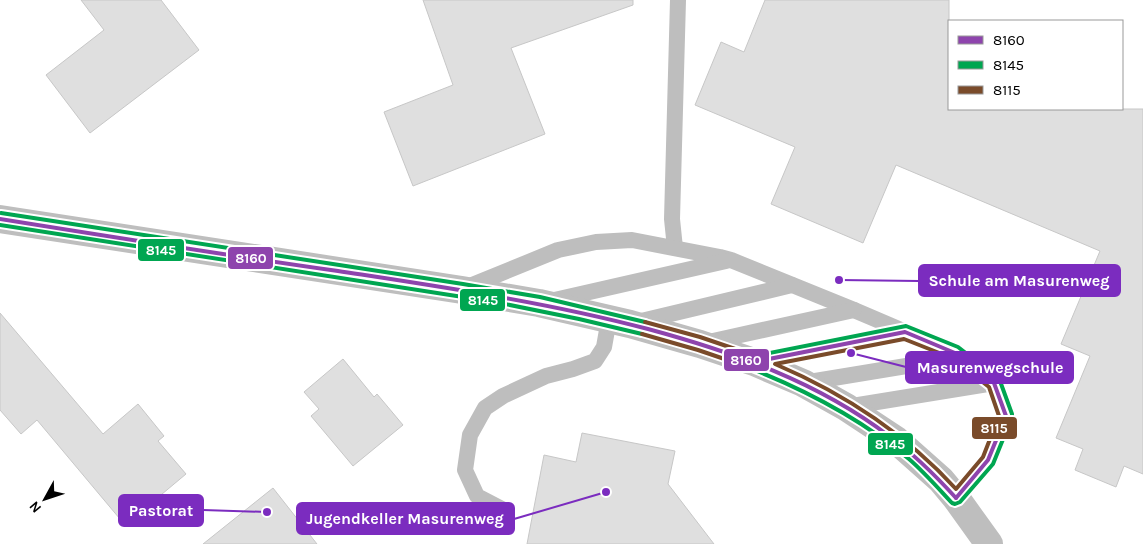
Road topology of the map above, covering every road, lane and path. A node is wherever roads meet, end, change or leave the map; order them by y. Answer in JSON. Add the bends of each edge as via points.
{"nodes":[{"id":1,"x":678,"y":0,"type":"edge"},
{"id":2,"x":0,"y":220,"type":"edge"},
{"id":3,"x":675,"y":248,"type":"junction"},
{"id":4,"x":731,"y":260,"type":"junction"},
{"id":5,"x":792,"y":285,"type":"junction"},
{"id":6,"x":462,"y":290,"type":"junction"},
{"id":7,"x":539,"y":303,"type":"junction"},
{"id":8,"x":854,"y":310,"type":"junction"},
{"id":9,"x":620,"y":322,"type":"junction"},
{"id":10,"x":905,"y":332,"type":"junction"},
{"id":11,"x":700,"y":344,"type":"junction"},
{"id":12,"x":961,"y":357,"type":"junction"},
{"id":13,"x":754,"y":362,"type":"junction"},
{"id":14,"x":803,"y":383,"type":"junction"},
{"id":15,"x":994,"y":383,"type":"junction"},
{"id":16,"x":846,"y":407,"type":"junction"},
{"id":17,"x":956,"y":498,"type":"junction"},
{"id":18,"x":502,"y":509,"type":"dead end"},
{"id":19,"x":989,"y":544,"type":"edge"}],
"edges":[{"from":1,"to":3,"type":"lane","via":[[672,219]]},
{"from":2,"to":6,"type":"street"},
{"from":3,"to":4,"type":"lane"},
{"from":3,"to":6,"type":"lane","via":[[632,240],[596,242],[558,250]]},
{"from":4,"to":5,"type":"lane"},
{"from":4,"to":7,"type":"lane"},
{"from":5,"to":8,"type":"lane"},
{"from":5,"to":9,"type":"lane"},
{"from":6,"to":7,"type":"street"},
{"from":7,"to":9,"type":"street"},
{"from":8,"to":10,"type":"lane"},
{"from":8,"to":11,"type":"lane"},
{"from":9,"to":11,"type":"street"},
{"from":9,"to":18,"type":"lane","via":[[594,361],[546,376],[485,408],[470,435],[465,470],[477,496]]},
{"from":10,"to":12,"type":"lane"},
{"from":10,"to":13,"type":"lane"},
{"from":11,"to":13,"type":"street"},
{"from":12,"to":14,"type":"lane"},
{"from":12,"to":15,"type":"lane"},
{"from":13,"to":14,"type":"street"},
{"from":14,"to":16,"type":"street"},
{"from":15,"to":16,"type":"lane"},
{"from":15,"to":17,"type":"lane","via":[[1006,416],[988,460]]},
{"from":16,"to":17,"type":"street","via":[[896,440],[941,480]]},
{"from":17,"to":19,"type":"street"}]}
